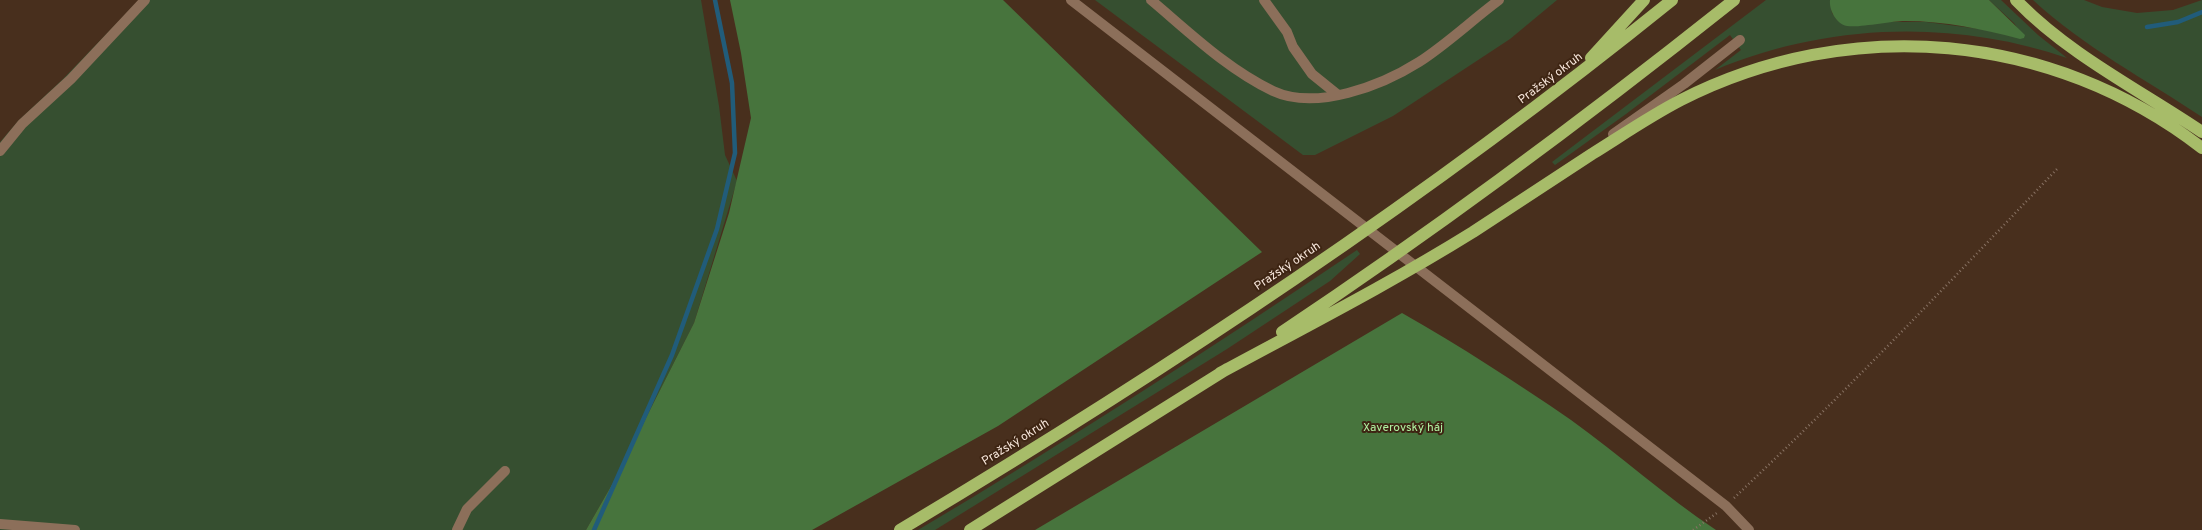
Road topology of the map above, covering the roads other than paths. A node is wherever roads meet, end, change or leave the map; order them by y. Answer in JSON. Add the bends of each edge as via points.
{"nodes":[{"id":1,"x":145,"y":0,"type":"edge"},
{"id":2,"x":1071,"y":0,"type":"edge"},
{"id":3,"x":1151,"y":0,"type":"edge"},
{"id":4,"x":1264,"y":0,"type":"edge"},
{"id":5,"x":1499,"y":0,"type":"edge"},
{"id":6,"x":1644,"y":0,"type":"edge"},
{"id":7,"x":1672,"y":0,"type":"edge"},
{"id":8,"x":1734,"y":0,"type":"edge"},
{"id":9,"x":2016,"y":0,"type":"edge"},
{"id":10,"x":1740,"y":40,"type":"dead end"},
{"id":11,"x":1568,"y":85,"type":"junction"},
{"id":12,"x":1338,"y":95,"type":"junction"},
{"id":13,"x":2202,"y":132,"type":"edge"},
{"id":14,"x":2202,"y":148,"type":"edge"},
{"id":15,"x":0,"y":151,"type":"edge"},
{"id":16,"x":1436,"y":254,"type":"junction"},
{"id":17,"x":1220,"y":373,"type":"junction"},
{"id":18,"x":505,"y":471,"type":"dead end"},
{"id":19,"x":0,"y":524,"type":"edge"},
{"id":20,"x":76,"y":530,"type":"edge"},
{"id":21,"x":457,"y":530,"type":"edge"},
{"id":22,"x":900,"y":530,"type":"edge"},
{"id":23,"x":970,"y":530,"type":"edge"},
{"id":24,"x":1749,"y":530,"type":"edge"}],
"edges":[{"from":1,"to":15,"type":"street","via":[[71,79],[22,124]]},
{"from":2,"to":24,"type":"street","via":[[1726,506]]},
{"from":3,"to":12,"type":"street","via":[[1251,80],[1274,92],[1297,99]]},
{"from":4,"to":12,"type":"street","via":[[1312,74]]},
{"from":5,"to":12,"type":"street","via":[[1420,61],[1393,77]]},
{"from":6,"to":11,"type":"highway"},
{"from":7,"to":11,"type":"highway","name":"Pražský okruh"},
{"from":8,"to":17,"type":"highway","via":[[1587,116],[1417,240]]},
{"from":9,"to":13,"type":"highway","via":[[2051,31],[2090,60]]},
{"from":10,"to":16,"type":"street","via":[[1684,84],[1602,142]]},
{"from":11,"to":22,"type":"highway","name":"Pražský okruh","via":[[1386,217],[1162,368]]},
{"from":14,"to":16,"type":"highway","via":[[2122,97],[2091,82],[2035,63],[1989,53],[1937,47],[1885,46],[1849,49],[1762,67],[1682,99]]},
{"from":16,"to":17,"type":"highway","via":[[1401,276]]},
{"from":17,"to":23,"type":"highway"},
{"from":18,"to":21,"type":"street","via":[[467,509]]},
{"from":19,"to":20,"type":"street"}]}
